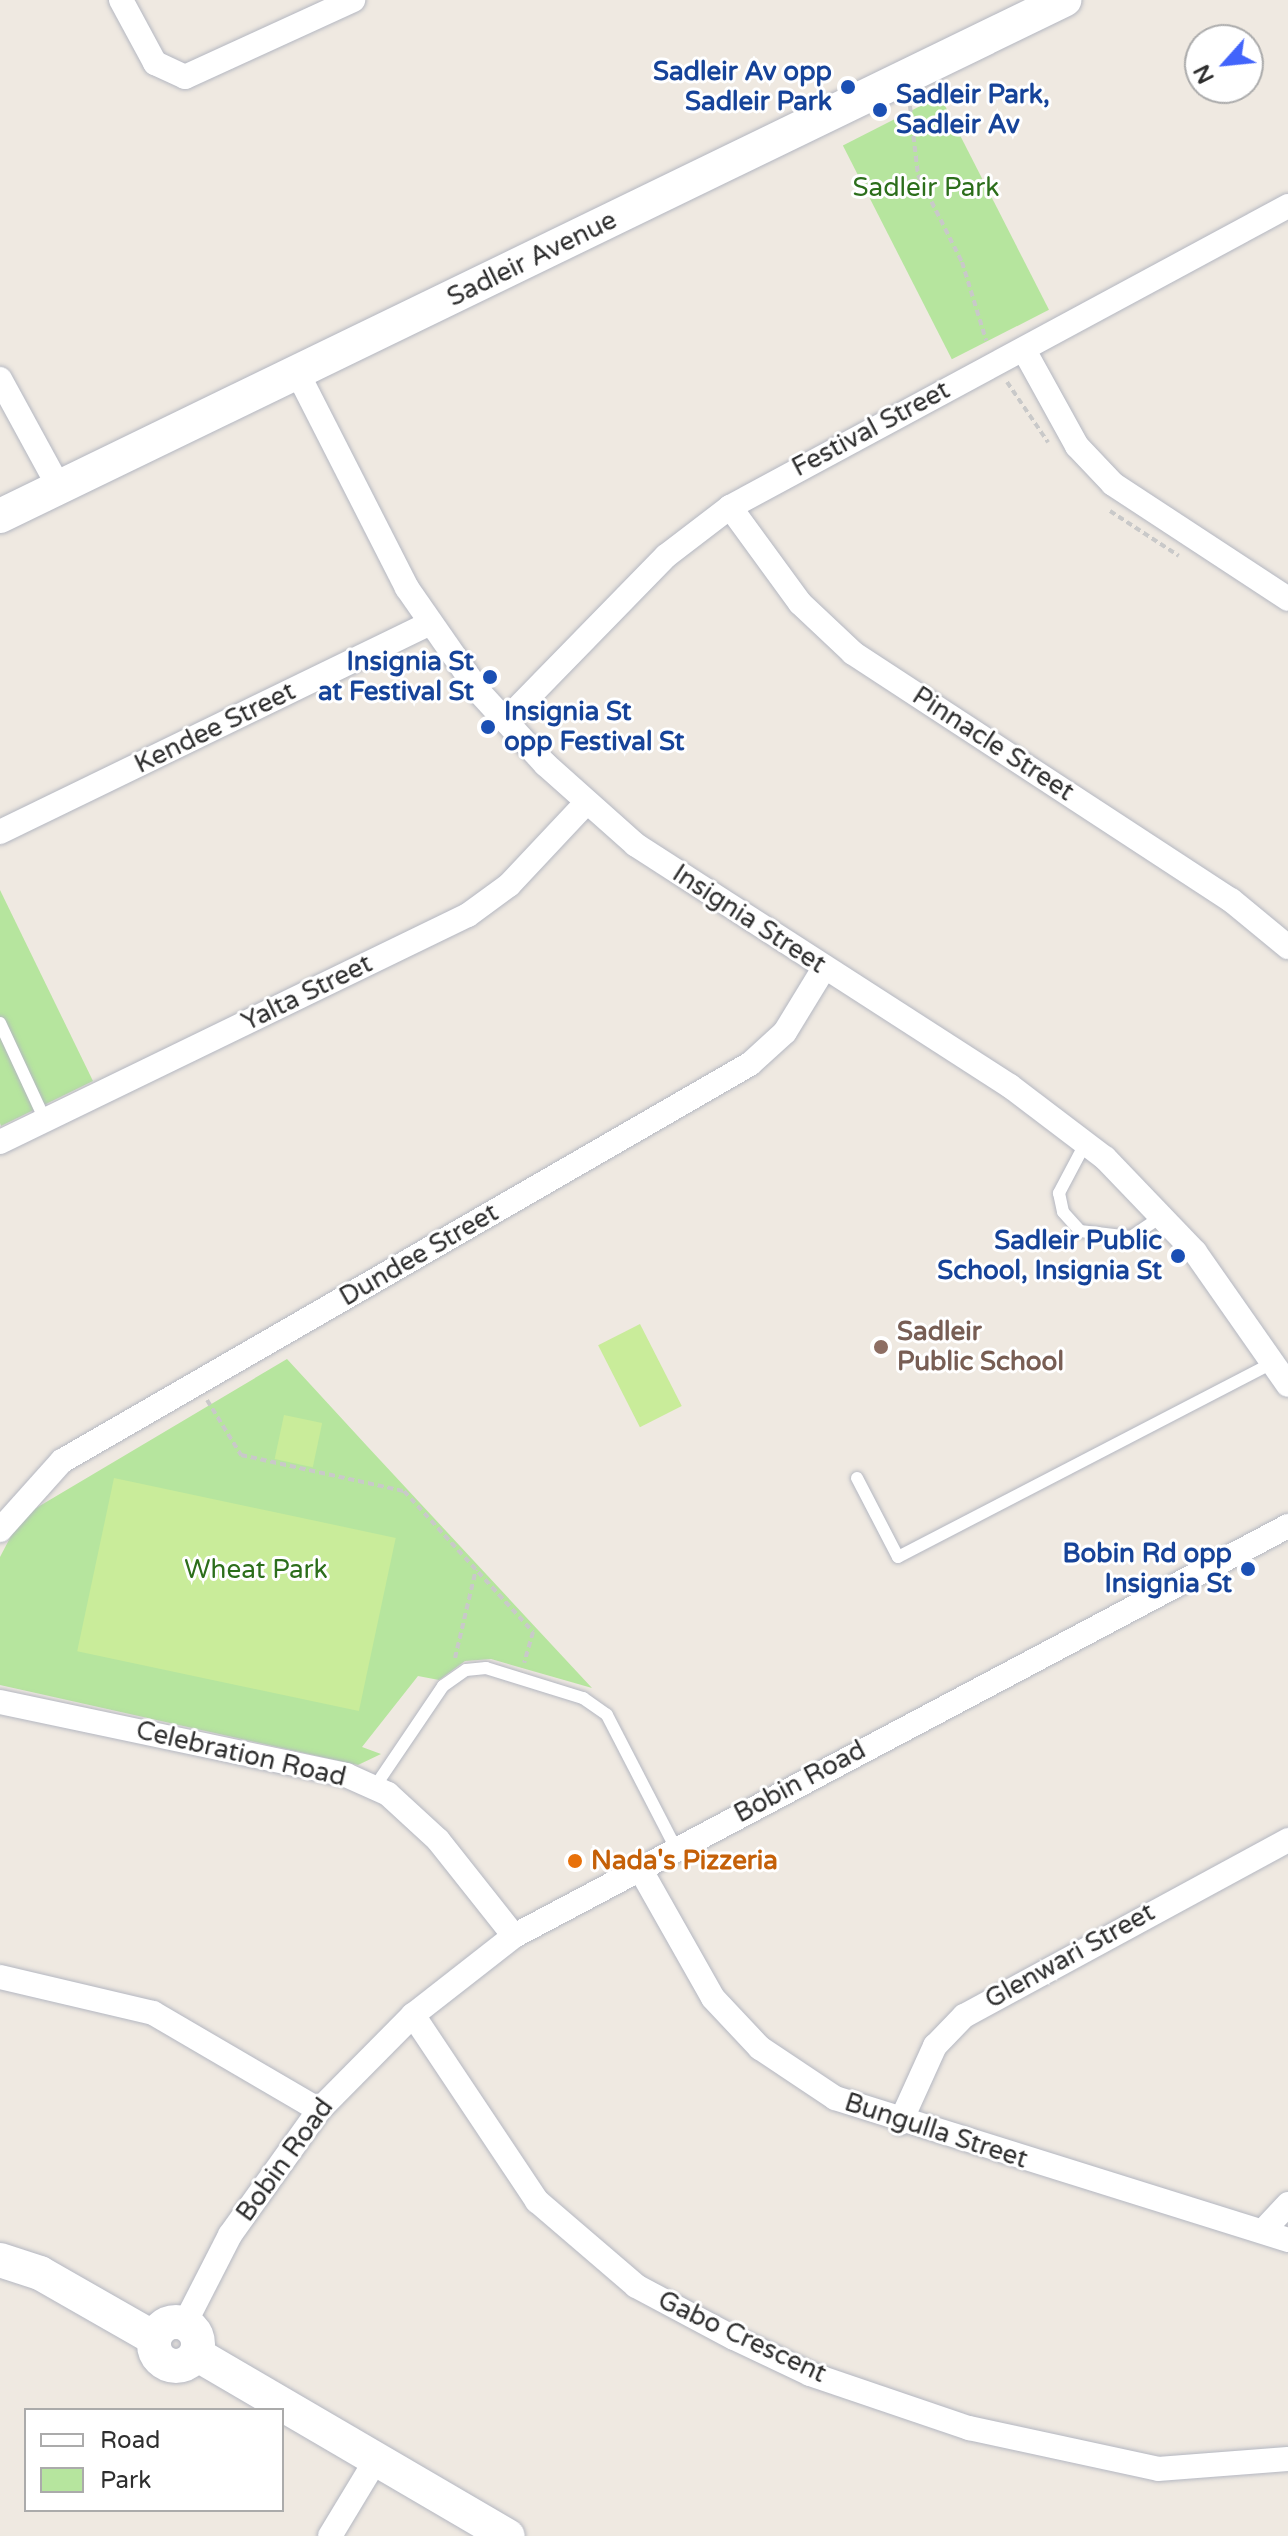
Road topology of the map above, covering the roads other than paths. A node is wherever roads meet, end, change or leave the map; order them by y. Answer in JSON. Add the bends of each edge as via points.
{"nodes":[{"id":1,"x":121,"y":0,"type":"edge"},
{"id":2,"x":353,"y":0,"type":"edge"},
{"id":3,"x":1064,"y":0,"type":"edge"},
{"id":4,"x":1288,"y":206,"type":"edge"},
{"id":5,"x":1024,"y":350,"type":"junction"},
{"id":6,"x":298,"y":374,"type":"junction"},
{"id":7,"x":0,"y":379,"type":"edge"},
{"id":8,"x":59,"y":487,"type":"junction"},
{"id":9,"x":730,"y":507,"type":"junction"},
{"id":10,"x":0,"y":516,"type":"edge"},
{"id":11,"x":1288,"y":599,"type":"edge"},
{"id":12,"x":430,"y":623,"type":"junction"},
{"id":13,"x":505,"y":721,"type":"junction"},
{"id":14,"x":586,"y":803,"type":"junction"},
{"id":15,"x":0,"y":832,"type":"edge"},
{"id":16,"x":1288,"y":947,"type":"edge"},
{"id":17,"x":824,"y":968,"type":"junction"},
{"id":18,"x":0,"y":1023,"type":"edge"},
{"id":19,"x":45,"y":1120,"type":"junction"},
{"id":20,"x":0,"y":1142,"type":"edge"},
{"id":21,"x":1086,"y":1142,"type":"junction"},
{"id":22,"x":1163,"y":1216,"type":"junction"},
{"id":23,"x":1272,"y":1363,"type":"junction"},
{"id":24,"x":1288,"y":1385,"type":"edge"},
{"id":25,"x":857,"y":1478,"type":"dead end"},
{"id":26,"x":1288,"y":1526,"type":"edge"},
{"id":27,"x":0,"y":1530,"type":"edge"},
{"id":28,"x":0,"y":1702,"type":"edge"},
{"id":29,"x":374,"y":1788,"type":"junction"},
{"id":30,"x":1288,"y":1840,"type":"edge"},
{"id":31,"x":675,"y":1847,"type":"junction"},
{"id":32,"x":639,"y":1867,"type":"junction"},
{"id":33,"x":514,"y":1936,"type":"junction"},
{"id":34,"x":0,"y":1977,"type":"edge"},
{"id":35,"x":413,"y":2015,"type":"junction"},
{"id":36,"x":319,"y":2110,"type":"junction"},
{"id":37,"x":900,"y":2123,"type":"junction"},
{"id":38,"x":1288,"y":2204,"type":"edge"},
{"id":39,"x":1263,"y":2231,"type":"junction"},
{"id":40,"x":1288,"y":2240,"type":"edge"},
{"id":41,"x":0,"y":2260,"type":"edge"},
{"id":42,"x":189,"y":2347,"type":"junction"},
{"id":43,"x":260,"y":2408,"type":"edge"},
{"id":44,"x":284,"y":2423,"type":"edge"},
{"id":45,"x":1288,"y":2459,"type":"edge"},
{"id":46,"x":368,"y":2473,"type":"junction"},
{"id":47,"x":330,"y":2536,"type":"edge"},
{"id":48,"x":468,"y":2536,"type":"edge"},
{"id":49,"x":508,"y":2536,"type":"edge"}],
"edges":[{"from":1,"to":2,"type":"street","via":[[155,63],[185,77]]},
{"from":3,"to":6,"type":"street","name":"Sadleir Avenue"},
{"from":4,"to":5,"type":"street","name":"Festival Street"},
{"from":5,"to":9,"type":"street","name":"Festival Street"},
{"from":5,"to":11,"type":"street","via":[[1077,446],[1113,484]]},
{"from":6,"to":8,"type":"street","name":"Sadleir Avenue"},
{"from":6,"to":12,"type":"street","name":"Insignia Street"},
{"from":7,"to":8,"type":"street"},
{"from":8,"to":10,"type":"street","name":"Sadleir Avenue"},
{"from":9,"to":13,"type":"street","name":"Festival Street","via":[[666,556]]},
{"from":9,"to":16,"type":"street","name":"Pinnacle Street","via":[[800,603],[853,653],[1231,900]]},
{"from":12,"to":13,"type":"street","name":"Insignia Street"},
{"from":12,"to":15,"type":"street","name":"Kendee Street"},
{"from":13,"to":14,"type":"street","name":"Insignia Street"},
{"from":14,"to":17,"type":"street","name":"Insignia Street","via":[[636,845]]},
{"from":14,"to":19,"type":"street","name":"Yalta Street","via":[[509,885],[468,915]]},
{"from":17,"to":21,"type":"street","name":"Insignia Street"},
{"from":17,"to":27,"type":"street","name":"Dundee Street","via":[[785,1032],[750,1064],[62,1461]]},
{"from":18,"to":19,"type":"lane"},
{"from":19,"to":20,"type":"street","name":"Yalta Street"},
{"from":21,"to":22,"type":"street","name":"Insignia Street"},
{"from":21,"to":22,"type":"lane","via":[[1059,1193],[1063,1212],[1080,1231],[1131,1237]]},
{"from":22,"to":23,"type":"street","name":"Insignia Street"},
{"from":23,"to":24,"type":"street","name":"Insignia Street"},
{"from":23,"to":25,"type":"lane","via":[[898,1557]]},
{"from":26,"to":31,"type":"street","name":"Bobin Road"},
{"from":28,"to":29,"type":"street","name":"Celebration Road","via":[[346,1775]]},
{"from":29,"to":31,"type":"lane","via":[[379,1771],[458,1676],[486,1668],[583,1698],[607,1715]]},
{"from":29,"to":33,"type":"street","name":"Celebration Road","via":[[438,1840]]},
{"from":30,"to":37,"type":"street","name":"Glenwari Street","via":[[964,2016],[935,2046]]},
{"from":31,"to":32,"type":"street","name":"Bobin Road"},
{"from":32,"to":33,"type":"street","name":"Bobin Road"},
{"from":32,"to":37,"type":"street","name":"Bungulla Street","via":[[694,1969],[760,2048],[835,2098]]},
{"from":33,"to":35,"type":"street","name":"Bobin Road"},
{"from":34,"to":36,"type":"street","via":[[153,2013]]},
{"from":35,"to":36,"type":"street","name":"Bobin Road"},
{"from":35,"to":45,"type":"street","name":"Gabo Crescent","via":[[537,2201],[636,2286],[734,2338],[810,2374],[969,2428],[1158,2469]]},
{"from":36,"to":42,"type":"street","name":"Bobin Road","via":[[230,2235]]},
{"from":37,"to":39,"type":"street","name":"Bungulla Street"},
{"from":38,"to":39,"type":"street"},
{"from":39,"to":40,"type":"street","name":"Bungulla Street"},
{"from":41,"to":42,"type":"street","via":[[40,2273],[154,2338],[163,2325]]},
{"from":42,"to":43,"type":"street"},
{"from":42,"to":49,"type":"street"},
{"from":44,"to":46,"type":"street"},
{"from":46,"to":47,"type":"street"},
{"from":46,"to":48,"type":"street"}]}
